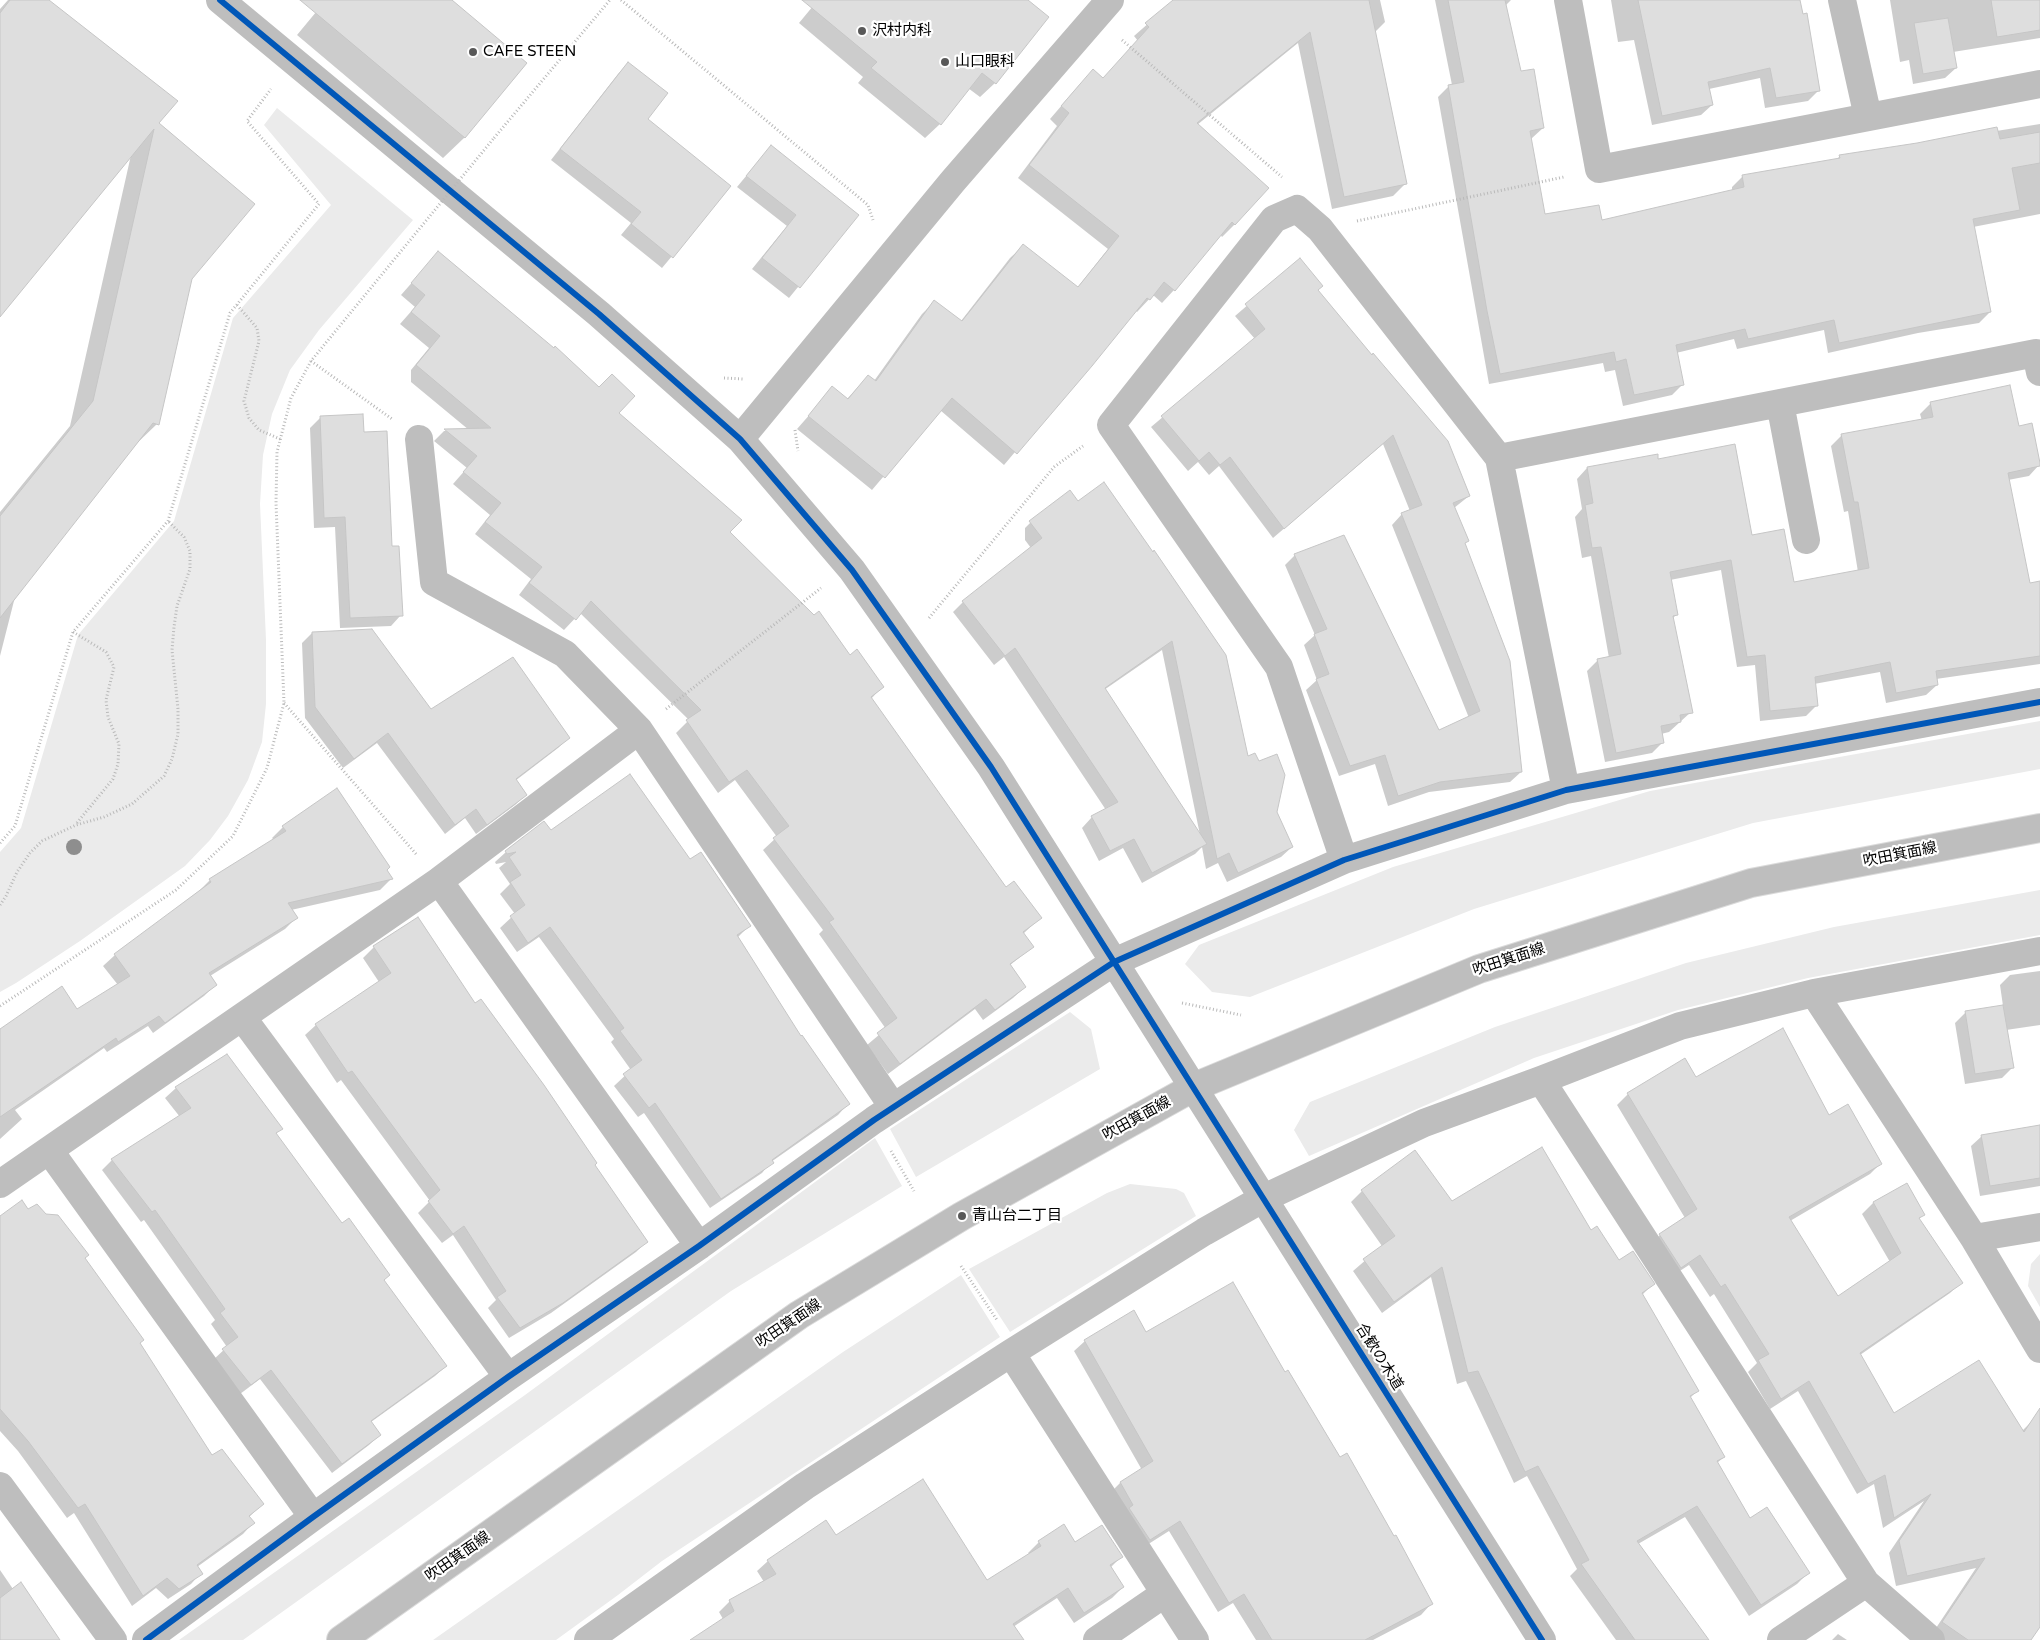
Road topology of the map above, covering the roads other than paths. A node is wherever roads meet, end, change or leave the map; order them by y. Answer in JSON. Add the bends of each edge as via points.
{"nodes":[{"id":1,"x":220,"y":0,"type":"edge"},
{"id":2,"x":1568,"y":0,"type":"edge"},
{"id":3,"x":1842,"y":0,"type":"edge"},
{"id":4,"x":1103,"y":8,"type":"edge"},
{"id":5,"x":2040,"y":84,"type":"edge"},
{"id":6,"x":1868,"y":117,"type":"junction"},
{"id":7,"x":2040,"y":372,"type":"edge"},
{"id":8,"x":1780,"y":403,"type":"junction"},
{"id":9,"x":419,"y":439,"type":"road end"},
{"id":10,"x":740,"y":439,"type":"junction"},
{"id":11,"x":1499,"y":458,"type":"junction"},
{"id":12,"x":1806,"y":540,"type":"dead end"},
{"id":13,"x":2040,"y":702,"type":"edge"},
{"id":14,"x":639,"y":730,"type":"junction"},
{"id":15,"x":1566,"y":790,"type":"junction"},
{"id":16,"x":2040,"y":828,"type":"edge"},
{"id":17,"x":1344,"y":860,"type":"junction"},
{"id":18,"x":439,"y":881,"type":"junction"},
{"id":19,"x":2040,"y":951,"type":"edge"},
{"id":20,"x":1114,"y":962,"type":"junction"},
{"id":21,"x":1814,"y":994,"type":"junction"},
{"id":22,"x":242,"y":1016,"type":"junction"},
{"id":23,"x":1541,"y":1080,"type":"junction"},
{"id":24,"x":1194,"y":1087,"type":"junction"},
{"id":25,"x":884,"y":1113,"type":"junction"},
{"id":26,"x":49,"y":1150,"type":"junction"},
{"id":27,"x":0,"y":1184,"type":"edge"},
{"id":28,"x":1264,"y":1198,"type":"junction"},
{"id":29,"x":2040,"y":1227,"type":"edge"},
{"id":30,"x":1974,"y":1238,"type":"junction"},
{"id":31,"x":699,"y":1246,"type":"junction"},
{"id":32,"x":2040,"y":1349,"type":"edge"},
{"id":33,"x":1011,"y":1352,"type":"junction"},
{"id":34,"x":508,"y":1377,"type":"junction"},
{"id":35,"x":0,"y":1486,"type":"edge"},
{"id":36,"x":313,"y":1517,"type":"junction"},
{"id":37,"x":1866,"y":1582,"type":"junction"},
{"id":38,"x":1164,"y":1594,"type":"junction"},
{"id":39,"x":604,"y":1636,"type":"edge"},
{"id":40,"x":113,"y":1640,"type":"edge"},
{"id":41,"x":146,"y":1640,"type":"edge"},
{"id":42,"x":341,"y":1640,"type":"edge"},
{"id":43,"x":1097,"y":1640,"type":"edge"},
{"id":44,"x":1195,"y":1640,"type":"edge"},
{"id":45,"x":1542,"y":1640,"type":"edge"},
{"id":46,"x":1781,"y":1640,"type":"edge"},
{"id":47,"x":1931,"y":1640,"type":"edge"}],
"edges":[{"from":1,"to":10,"type":"street","name":"合歓の木道","via":[[599,314]]},
{"from":2,"to":6,"type":"street","via":[[1599,169]]},
{"from":3,"to":6,"type":"street"},
{"from":4,"to":10,"type":"street","via":[[953,181]]},
{"from":5,"to":6,"type":"street"},
{"from":7,"to":8,"type":"street","via":[[2036,353]]},
{"from":8,"to":11,"type":"street"},
{"from":8,"to":12,"type":"street"},
{"from":9,"to":14,"type":"street","via":[[434,582],[565,654]]},
{"from":10,"to":20,"type":"street","name":"合歓の木道","via":[[852,570],[991,767]]},
{"from":11,"to":15,"type":"street"},
{"from":11,"to":17,"type":"street","via":[[1320,229],[1297,209],[1274,219],[1111,425],[1279,667]]},
{"from":13,"to":15,"type":"street"},
{"from":14,"to":18,"type":"street"},
{"from":14,"to":25,"type":"street"},
{"from":15,"to":17,"type":"street"},
{"from":16,"to":24,"type":"street","name":"吹田箕面線","via":[[1751,883],[1479,969]]},
{"from":17,"to":20,"type":"street"},
{"from":18,"to":22,"type":"street"},
{"from":18,"to":31,"type":"street"},
{"from":19,"to":21,"type":"street"},
{"from":20,"to":24,"type":"street","name":"合歓の木道"},
{"from":20,"to":25,"type":"street"},
{"from":21,"to":23,"type":"street","via":[[1680,1026]]},
{"from":21,"to":30,"type":"street"},
{"from":22,"to":26,"type":"street"},
{"from":22,"to":34,"type":"street"},
{"from":23,"to":28,"type":"street","via":[[1424,1123]]},
{"from":23,"to":37,"type":"street"},
{"from":24,"to":28,"type":"street","name":"合歓の木道"},
{"from":24,"to":42,"type":"street","name":"吹田箕面線","via":[[962,1216],[799,1315]]},
{"from":25,"to":31,"type":"street"},
{"from":26,"to":27,"type":"street"},
{"from":26,"to":36,"type":"street"},
{"from":28,"to":33,"type":"street"},
{"from":28,"to":45,"type":"street","name":"合歓の木道"},
{"from":29,"to":30,"type":"street"},
{"from":30,"to":32,"type":"street"},
{"from":31,"to":34,"type":"street"},
{"from":33,"to":38,"type":"street"},
{"from":33,"to":39,"type":"street","via":[[805,1486]]},
{"from":34,"to":36,"type":"street"},
{"from":35,"to":40,"type":"street"},
{"from":36,"to":41,"type":"street"},
{"from":37,"to":46,"type":"street"},
{"from":37,"to":47,"type":"street"},
{"from":38,"to":43,"type":"street"},
{"from":38,"to":44,"type":"street"}]}
